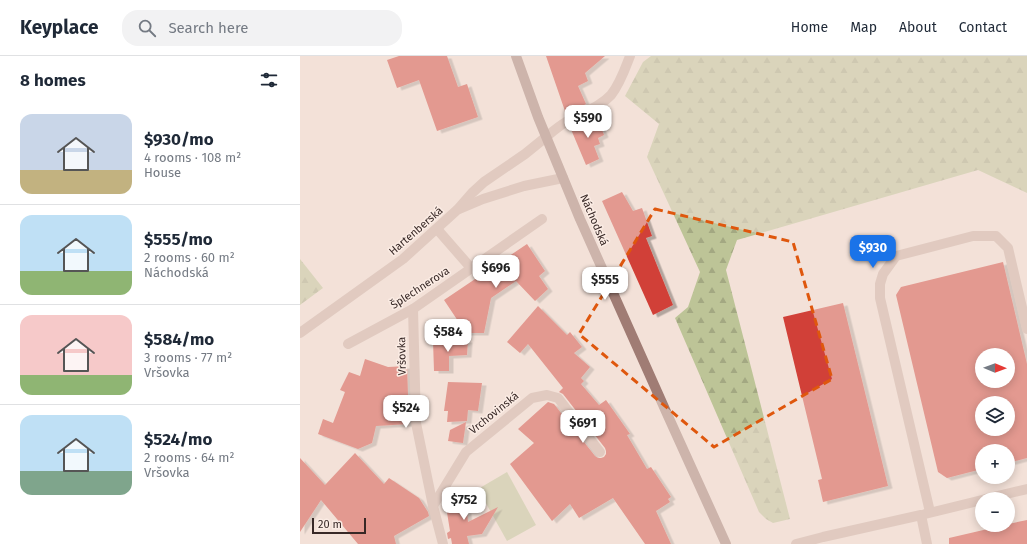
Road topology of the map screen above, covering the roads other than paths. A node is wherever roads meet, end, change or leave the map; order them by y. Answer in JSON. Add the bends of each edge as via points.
{"nodes":[{"id":1,"x":516,"y":56,"type":"edge"},
{"id":2,"x":630,"y":56,"type":"edge"},
{"id":3,"x":546,"y":137,"type":"junction"},
{"id":4,"x":563,"y":178,"type":"junction"},
{"id":5,"x":457,"y":210,"type":"junction"},
{"id":6,"x":542,"y":219,"type":"dead end"},
{"id":7,"x":437,"y":229,"type":"junction"},
{"id":8,"x":471,"y":268,"type":"junction"},
{"id":9,"x":413,"y":308,"type":"junction"},
{"id":10,"x":1027,"y":329,"type":"edge"},
{"id":11,"x":300,"y":333,"type":"edge"},
{"id":12,"x":348,"y":344,"type":"dead end"},
{"id":13,"x":600,"y":452,"type":"dead end"},
{"id":14,"x":1027,"y":489,"type":"edge"},
{"id":15,"x":1014,"y":492,"type":"edge"},
{"id":16,"x":975,"y":502,"type":"edge"},
{"id":17,"x":433,"y":506,"type":"junction"},
{"id":18,"x":926,"y":514,"type":"junction"},
{"id":19,"x":443,"y":544,"type":"edge"},
{"id":20,"x":726,"y":544,"type":"edge"},
{"id":21,"x":796,"y":544,"type":"edge"},
{"id":22,"x":927,"y":544,"type":"edge"}],
"edges":[{"from":1,"to":3,"type":"main road","name":"Náchodská"},
{"from":2,"to":3,"type":"street","via":[[619,84],[604,102],[566,122]]},
{"from":3,"to":4,"type":"main road","name":"Náchodská"},
{"from":3,"to":5,"type":"street","via":[[484,182]]},
{"from":4,"to":5,"type":"street","name":"Hartenberská","via":[[524,186]]},
{"from":4,"to":20,"type":"main road","name":"Náchodská"},
{"from":5,"to":7,"type":"street","name":"Hartenberská"},
{"from":6,"to":8,"type":"street","name":"Šplechnerova"},
{"from":7,"to":8,"type":"street"},
{"from":7,"to":11,"type":"street","name":"Hartenberská","via":[[403,259]]},
{"from":8,"to":9,"type":"street","name":"Šplechnerova"},
{"from":9,"to":12,"type":"street","name":"Šplechnerova"},
{"from":9,"to":17,"type":"street","name":"Vršovka","via":[[416,423]]},
{"from":10,"to":18,"type":"street","via":[[1008,248],[996,236],[973,236],[896,256],[883,274],[880,298]]},
{"from":13,"to":17,"type":"street","name":"Vrchovinská","via":[[558,398],[547,395],[532,398],[466,452]]},
{"from":14,"to":15,"type":"street"},
{"from":16,"to":18,"type":"street"},
{"from":17,"to":19,"type":"street","name":"Vršovka"},
{"from":18,"to":21,"type":"street"},
{"from":18,"to":22,"type":"street"}]}
